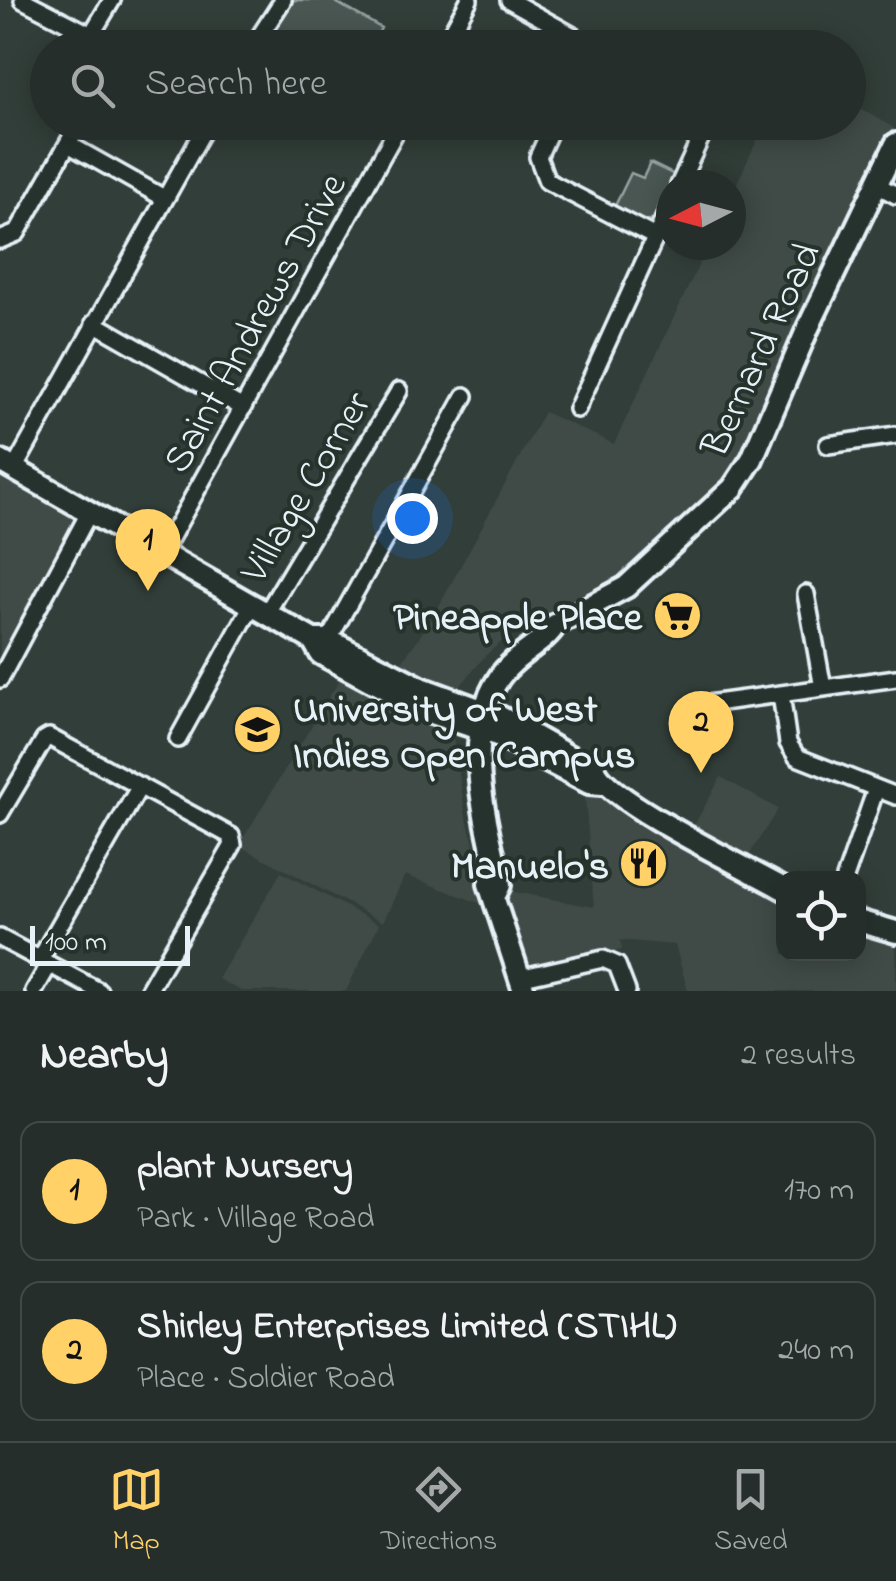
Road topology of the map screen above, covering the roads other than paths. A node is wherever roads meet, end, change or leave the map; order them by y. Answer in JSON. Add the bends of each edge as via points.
{"nodes":[{"id":1,"x":23,"y":0,"type":"edge"},
{"id":2,"x":112,"y":0,"type":"edge"},
{"id":3,"x":283,"y":0,"type":"edge"},
{"id":4,"x":510,"y":0,"type":"edge"},
{"id":5,"x":465,"y":2,"type":"edge"},
{"id":6,"x":75,"y":30,"type":"edge"},
{"id":7,"x":99,"y":30,"type":"edge"},
{"id":8,"x":264,"y":30,"type":"edge"},
{"id":9,"x":452,"y":30,"type":"edge"},
{"id":10,"x":564,"y":30,"type":"edge"},
{"id":11,"x":70,"y":140,"type":"edge"},
{"id":12,"x":198,"y":140,"type":"edge"},
{"id":13,"x":392,"y":140,"type":"edge"},
{"id":14,"x":546,"y":140,"type":"edge"},
{"id":15,"x":700,"y":140,"type":"edge"},
{"id":16,"x":68,"y":144,"type":"junction"},
{"id":17,"x":896,"y":144,"type":"edge"},
{"id":18,"x":686,"y":170,"type":"edge"},
{"id":19,"x":876,"y":184,"type":"junction"},
{"id":20,"x":896,"y":196,"type":"edge"},
{"id":21,"x":164,"y":198,"type":"junction"},
{"id":22,"x":656,"y":237,"type":"joint"},
{"id":23,"x":0,"y":240,"type":"edge"},
{"id":24,"x":94,"y":323,"type":"junction"},
{"id":25,"x":399,"y":391,"type":"dead end"},
{"id":26,"x":464,"y":396,"type":"dead end"},
{"id":27,"x":243,"y":408,"type":"junction"},
{"id":28,"x":577,"y":409,"type":"dead end"},
{"id":29,"x":896,"y":435,"type":"edge"},
{"id":30,"x":828,"y":445,"type":"dead end"},
{"id":31,"x":7,"y":465,"type":"edge"},
{"id":32,"x":89,"y":513,"type":"junction"},
{"id":33,"x":162,"y":553,"type":"junction"},
{"id":34,"x":806,"y":594,"type":"dead end"},
{"id":35,"x":259,"y":609,"type":"junction"},
{"id":36,"x":321,"y":645,"type":"junction"},
{"id":37,"x":896,"y":678,"type":"edge"},
{"id":38,"x":0,"y":679,"type":"edge"},
{"id":39,"x":823,"y":688,"type":"junction"},
{"id":40,"x":780,"y":694,"type":"junction"},
{"id":41,"x":708,"y":704,"type":"dead end"},
{"id":42,"x":477,"y":717,"type":"junction"},
{"id":43,"x":178,"y":739,"type":"dead end"},
{"id":44,"x":140,"y":786,"type":"junction"},
{"id":45,"x":876,"y":789,"type":"junction"},
{"id":46,"x":896,"y":796,"type":"edge"},
{"id":47,"x":0,"y":814,"type":"edge"},
{"id":48,"x":847,"y":871,"type":"edge"},
{"id":49,"x":776,"y":884,"type":"edge"},
{"id":50,"x":866,"y":923,"type":"edge"},
{"id":51,"x":896,"y":932,"type":"edge"},
{"id":52,"x":0,"y":938,"type":"edge"},
{"id":53,"x":44,"y":962,"type":"junction"},
{"id":54,"x":521,"y":985,"type":"edge"},
{"id":55,"x":34,"y":991,"type":"edge"},
{"id":56,"x":99,"y":991,"type":"edge"},
{"id":57,"x":148,"y":991,"type":"edge"},
{"id":58,"x":627,"y":991,"type":"edge"}],
"edges":[{"from":1,"to":6,"type":"street"},
{"from":2,"to":7,"type":"street"},
{"from":3,"to":8,"type":"street"},
{"from":4,"to":10,"type":"street"},
{"from":5,"to":9,"type":"street"},
{"from":11,"to":16,"type":"street"},
{"from":12,"to":21,"type":"street"},
{"from":13,"to":27,"type":"street","name":"Saint Andrews Drive"},
{"from":14,"to":22,"type":"street","via":[[538,157],[547,181]]},
{"from":15,"to":18,"type":"street"},
{"from":16,"to":21,"type":"street"},
{"from":16,"to":23,"type":"street","via":[[17,233]]},
{"from":17,"to":19,"type":"main road","name":"Bernard Road"},
{"from":19,"to":20,"type":"street"},
{"from":19,"to":42,"type":"main road","name":"Bernard Road","via":[[733,488],[626,587],[512,643],[484,676]]},
{"from":21,"to":24,"type":"street"},
{"from":22,"to":28,"type":"street"},
{"from":24,"to":27,"type":"street"},
{"from":24,"to":31,"type":"street"},
{"from":25,"to":35,"type":"street","name":"Village Corner"},
{"from":26,"to":36,"type":"street"},
{"from":27,"to":33,"type":"street","name":"Saint Andrews Drive"},
{"from":29,"to":30,"type":"street"},
{"from":31,"to":32,"type":"main road"},
{"from":32,"to":33,"type":"main road"},
{"from":32,"to":38,"type":"street"},
{"from":33,"to":35,"type":"main road"},
{"from":34,"to":39,"type":"street"},
{"from":35,"to":36,"type":"main road"},
{"from":35,"to":43,"type":"street","name":"Village Corner"},
{"from":36,"to":42,"type":"main road","via":[[431,713]]},
{"from":37,"to":39,"type":"street"},
{"from":39,"to":40,"type":"street"},
{"from":40,"to":41,"type":"street"},
{"from":40,"to":45,"type":"street","via":[[788,744],[797,757]]},
{"from":42,"to":49,"type":"main road"},
{"from":42,"to":54,"type":"main road","via":[[470,792],[489,886]]},
{"from":44,"to":47,"type":"street","via":[[46,738]]},
{"from":44,"to":53,"type":"street"},
{"from":44,"to":57,"type":"street","via":[[233,840]]},
{"from":45,"to":46,"type":"street"},
{"from":45,"to":48,"type":"street"},
{"from":50,"to":51,"type":"main road"},
{"from":52,"to":53,"type":"street"},
{"from":53,"to":55,"type":"street"},
{"from":53,"to":56,"type":"street"},
{"from":54,"to":58,"type":"street","via":[[602,959],[617,965]]}]}
